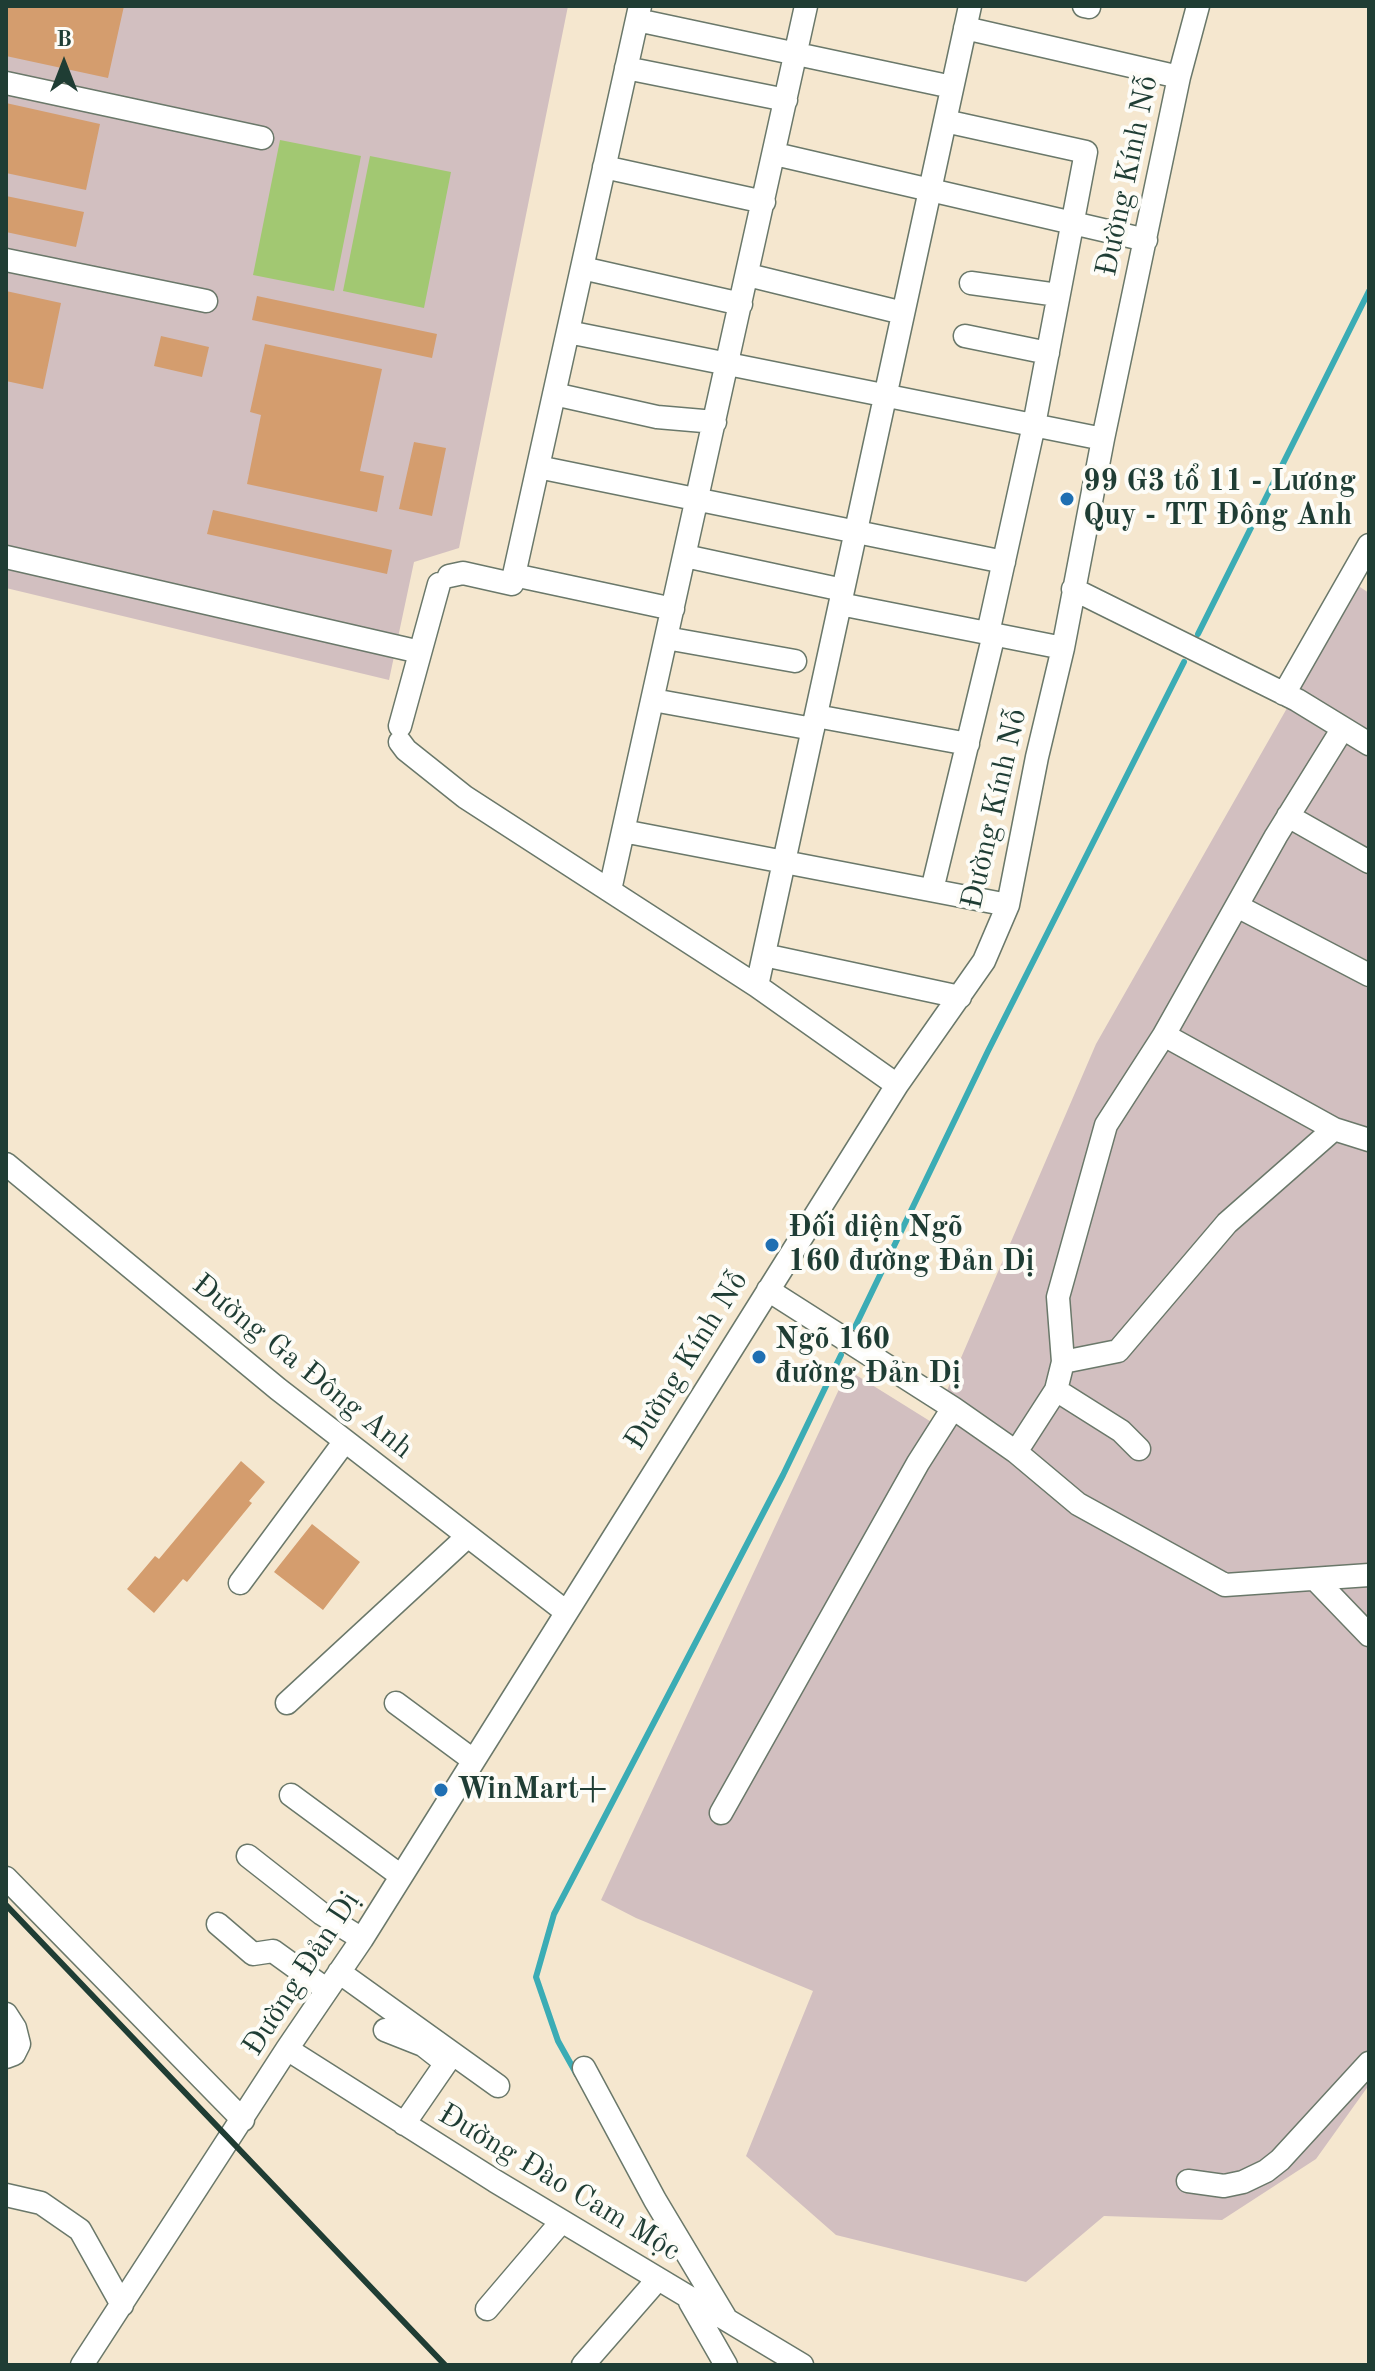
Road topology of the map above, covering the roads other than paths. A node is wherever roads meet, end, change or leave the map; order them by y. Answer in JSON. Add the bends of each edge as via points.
{"nodes":[{"id":1,"x":806,"y":6,"type":"edge"},
{"id":2,"x":1198,"y":6,"type":"edge"},
{"id":3,"x":638,"y":13,"type":"edge"},
{"id":4,"x":968,"y":17,"type":"edge"},
{"id":5,"x":796,"y":54,"type":"junction"},
{"id":6,"x":626,"y":68,"type":"junction"},
{"id":7,"x":1179,"y":77,"type":"junction"},
{"id":8,"x":6,"y":83,"type":"edge"},
{"id":9,"x":952,"y":87,"type":"junction"},
{"id":10,"x":786,"y":100,"type":"junction"},
{"id":11,"x":945,"y":121,"type":"junction"},
{"id":12,"x":262,"y":138,"type":"dead end"},
{"id":13,"x":775,"y":154,"type":"junction"},
{"id":14,"x":604,"y":167,"type":"junction"},
{"id":15,"x":930,"y":190,"type":"junction"},
{"id":16,"x":764,"y":202,"type":"junction"},
{"id":17,"x":1072,"y":223,"type":"junction"},
{"id":18,"x":1146,"y":240,"type":"junction"},
{"id":19,"x":6,"y":260,"type":"edge"},
{"id":20,"x":582,"y":268,"type":"junction"},
{"id":21,"x":748,"y":275,"type":"junction"},
{"id":22,"x":971,"y":283,"type":"dead end"},
{"id":23,"x":1058,"y":295,"type":"junction"},
{"id":24,"x":206,"y":301,"type":"dead end"},
{"id":25,"x":741,"y":304,"type":"junction"},
{"id":26,"x":903,"y":313,"type":"junction"},
{"id":27,"x":568,"y":332,"type":"junction"},
{"id":28,"x":965,"y":336,"type":"dead end"},
{"id":29,"x":1048,"y":353,"type":"junction"},
{"id":30,"x":728,"y":364,"type":"junction"},
{"id":31,"x":554,"y":394,"type":"junction"},
{"id":32,"x":885,"y":395,"type":"junction"},
{"id":33,"x":715,"y":422,"type":"junction"},
{"id":34,"x":1034,"y":425,"type":"junction"},
{"id":35,"x":1103,"y":439,"type":"junction"},
{"id":36,"x":538,"y":467,"type":"junction"},
{"id":37,"x":697,"y":500,"type":"junction"},
{"id":38,"x":856,"y":533,"type":"junction"},
{"id":39,"x":685,"y":556,"type":"junction"},
{"id":40,"x":6,"y":557,"type":"edge"},
{"id":41,"x":1366,"y":558,"type":"edge"},
{"id":42,"x":1004,"y":562,"type":"junction"},
{"id":43,"x":514,"y":575,"type":"junction"},
{"id":44,"x":1073,"y":589,"type":"junction"},
{"id":45,"x":842,"y":597,"type":"junction"},
{"id":46,"x":673,"y":609,"type":"junction"},
{"id":47,"x":991,"y":634,"type":"junction"},
{"id":48,"x":666,"y":638,"type":"junction"},
{"id":49,"x":1063,"y":648,"type":"junction"},
{"id":50,"x":420,"y":652,"type":"junction"},
{"id":51,"x":795,"y":661,"type":"dead end"},
{"id":52,"x":1284,"y":694,"type":"junction"},
{"id":53,"x":653,"y":700,"type":"junction"},
{"id":54,"x":814,"y":723,"type":"junction"},
{"id":55,"x":1343,"y":728,"type":"junction"},
{"id":56,"x":968,"y":744,"type":"junction"},
{"id":57,"x":1369,"y":744,"type":"edge"},
{"id":58,"x":1288,"y":816,"type":"junction"},
{"id":59,"x":623,"y":831,"type":"junction"},
{"id":60,"x":784,"y":862,"type":"junction"},
{"id":61,"x":1369,"y":862,"type":"edge"},
{"id":62,"x":610,"y":890,"type":"junction"},
{"id":63,"x":932,"y":890,"type":"junction"},
{"id":64,"x":1008,"y":905,"type":"junction"},
{"id":65,"x":1237,"y":906,"type":"junction"},
{"id":66,"x":764,"y":955,"type":"junction"},
{"id":67,"x":1369,"y":975,"type":"edge"},
{"id":68,"x":757,"y":986,"type":"junction"},
{"id":69,"x":960,"y":997,"type":"junction"},
{"id":70,"x":1164,"y":1035,"type":"junction"},
{"id":71,"x":897,"y":1085,"type":"junction"},
{"id":72,"x":1334,"y":1129,"type":"junction"},
{"id":73,"x":1369,"y":1140,"type":"edge"},
{"id":74,"x":6,"y":1164,"type":"edge"},
{"id":75,"x":768,"y":1290,"type":"junction"},
{"id":76,"x":1063,"y":1362,"type":"junction"},
{"id":77,"x":1056,"y":1390,"type":"junction"},
{"id":78,"x":953,"y":1408,"type":"junction"},
{"id":79,"x":345,"y":1441,"type":"junction"},
{"id":80,"x":1139,"y":1449,"type":"dead end"},
{"id":81,"x":1016,"y":1452,"type":"junction"},
{"id":82,"x":468,"y":1536,"type":"junction"},
{"id":83,"x":1369,"y":1575,"type":"edge"},
{"id":84,"x":1315,"y":1579,"type":"junction"},
{"id":85,"x":240,"y":1583,"type":"dead end"},
{"id":86,"x":565,"y":1611,"type":"junction"},
{"id":87,"x":1369,"y":1635,"type":"edge"},
{"id":88,"x":287,"y":1703,"type":"dead end"},
{"id":89,"x":396,"y":1703,"type":"dead end"},
{"id":90,"x":473,"y":1760,"type":"junction"},
{"id":91,"x":291,"y":1795,"type":"dead end"},
{"id":92,"x":721,"y":1813,"type":"dead end"},
{"id":93,"x":248,"y":1856,"type":"dead end"},
{"id":94,"x":401,"y":1876,"type":"junction"},
{"id":95,"x":6,"y":1878,"type":"edge"},
{"id":96,"x":218,"y":1924,"type":"dead end"},
{"id":97,"x":362,"y":1939,"type":"junction"},
{"id":98,"x":333,"y":1981,"type":"junction"},
{"id":99,"x":6,"y":2014,"type":"edge"},
{"id":100,"x":385,"y":2030,"type":"dead end"},
{"id":101,"x":287,"y":2049,"type":"junction"},
{"id":102,"x":6,"y":2057,"type":"edge"},
{"id":103,"x":1369,"y":2063,"type":"edge"},
{"id":104,"x":584,"y":2068,"type":"dead end"},
{"id":105,"x":498,"y":2086,"type":"dead end"},
{"id":106,"x":243,"y":2120,"type":"junction"},
{"id":107,"x":404,"y":2124,"type":"junction"},
{"id":108,"x":1188,"y":2181,"type":"dead end"},
{"id":109,"x":6,"y":2195,"type":"edge"},
{"id":110,"x":562,"y":2221,"type":"junction"},
{"id":111,"x":658,"y":2279,"type":"junction"},
{"id":112,"x":692,"y":2301,"type":"junction"},
{"id":113,"x":122,"y":2305,"type":"junction"},
{"id":114,"x":487,"y":2309,"type":"dead end"},
{"id":115,"x":725,"y":2319,"type":"junction"},
{"id":116,"x":82,"y":2365,"type":"edge"},
{"id":117,"x":583,"y":2365,"type":"edge"},
{"id":118,"x":726,"y":2365,"type":"edge"},
{"id":119,"x":802,"y":2365,"type":"edge"}],
"edges":[{"from":1,"to":5,"type":"street"},
{"from":2,"to":7,"type":"street","name":"Đường Kính Nỗ"},
{"from":3,"to":5,"type":"street"},
{"from":3,"to":6,"type":"street"},
{"from":4,"to":7,"type":"street"},
{"from":4,"to":9,"type":"street"},
{"from":5,"to":9,"type":"street"},
{"from":5,"to":10,"type":"street"},
{"from":6,"to":10,"type":"street"},
{"from":6,"to":14,"type":"street"},
{"from":7,"to":18,"type":"street","name":"Đường Kính Nỗ"},
{"from":8,"to":12,"type":"street"},
{"from":9,"to":11,"type":"street"},
{"from":10,"to":13,"type":"street"},
{"from":11,"to":15,"type":"street"},
{"from":11,"to":17,"type":"street","via":[[1086,152]]},
{"from":13,"to":15,"type":"street"},
{"from":13,"to":16,"type":"street"},
{"from":14,"to":16,"type":"street"},
{"from":14,"to":20,"type":"street"},
{"from":15,"to":17,"type":"street"},
{"from":15,"to":26,"type":"street"},
{"from":16,"to":21,"type":"street"},
{"from":17,"to":18,"type":"street"},
{"from":17,"to":23,"type":"street"},
{"from":18,"to":35,"type":"street","name":"Đường Kính Nỗ"},
{"from":19,"to":24,"type":"street"},
{"from":20,"to":25,"type":"street"},
{"from":20,"to":27,"type":"street"},
{"from":21,"to":25,"type":"street"},
{"from":21,"to":26,"type":"street"},
{"from":22,"to":23,"type":"street"},
{"from":23,"to":29,"type":"street"},
{"from":25,"to":30,"type":"street"},
{"from":26,"to":32,"type":"street"},
{"from":27,"to":30,"type":"street"},
{"from":27,"to":31,"type":"street"},
{"from":28,"to":29,"type":"street"},
{"from":29,"to":34,"type":"street"},
{"from":30,"to":32,"type":"street"},
{"from":30,"to":33,"type":"street"},
{"from":31,"to":33,"type":"street","via":[[657,417]]},
{"from":31,"to":36,"type":"street"},
{"from":32,"to":34,"type":"street"},
{"from":32,"to":38,"type":"street"},
{"from":33,"to":37,"type":"street"},
{"from":34,"to":35,"type":"street"},
{"from":34,"to":42,"type":"street"},
{"from":35,"to":44,"type":"street","name":"Đường Kính Nỗ"},
{"from":36,"to":37,"type":"street"},
{"from":36,"to":43,"type":"street"},
{"from":37,"to":38,"type":"street"},
{"from":37,"to":39,"type":"street"},
{"from":38,"to":42,"type":"street"},
{"from":38,"to":45,"type":"street"},
{"from":39,"to":45,"type":"street"},
{"from":39,"to":46,"type":"street"},
{"from":40,"to":50,"type":"street"},
{"from":41,"to":52,"type":"street"},
{"from":42,"to":47,"type":"street"},
{"from":43,"to":46,"type":"street"},
{"from":43,"to":50,"type":"street","via":[[512,584],[463,573],[444,580]]},
{"from":44,"to":49,"type":"street","name":"Đường Kính Nỗ"},
{"from":44,"to":52,"type":"street"},
{"from":45,"to":47,"type":"street"},
{"from":45,"to":54,"type":"street"},
{"from":46,"to":48,"type":"street"},
{"from":47,"to":49,"type":"street"},
{"from":47,"to":56,"type":"street"},
{"from":48,"to":51,"type":"street"},
{"from":48,"to":53,"type":"street"},
{"from":49,"to":64,"type":"street","name":"Đường Kính Nỗ"},
{"from":50,"to":62,"type":"street","via":[[400,734],[406,750],[465,797]]},
{"from":52,"to":55,"type":"street"},
{"from":53,"to":54,"type":"street"},
{"from":53,"to":59,"type":"street"},
{"from":54,"to":56,"type":"street"},
{"from":54,"to":60,"type":"street"},
{"from":55,"to":57,"type":"street"},
{"from":55,"to":58,"type":"street"},
{"from":56,"to":63,"type":"street"},
{"from":58,"to":61,"type":"street"},
{"from":58,"to":65,"type":"street"},
{"from":59,"to":60,"type":"street"},
{"from":59,"to":62,"type":"street"},
{"from":60,"to":63,"type":"street"},
{"from":60,"to":66,"type":"street"},
{"from":62,"to":68,"type":"street"},
{"from":63,"to":64,"type":"street"},
{"from":64,"to":69,"type":"street","name":"Đường Kính Nỗ","via":[[984,961]]},
{"from":65,"to":67,"type":"street"},
{"from":65,"to":70,"type":"street"},
{"from":66,"to":68,"type":"street"},
{"from":66,"to":69,"type":"street"},
{"from":68,"to":71,"type":"street"},
{"from":69,"to":71,"type":"street","name":"Đường Kính Nỗ"},
{"from":70,"to":72,"type":"street"},
{"from":70,"to":76,"type":"street","via":[[1106,1125],[1058,1297]]},
{"from":71,"to":75,"type":"street","name":"Đường Kính Nỗ"},
{"from":72,"to":73,"type":"street"},
{"from":72,"to":76,"type":"street","via":[[1227,1223],[1118,1351]]},
{"from":74,"to":79,"type":"street","name":"Đường Ga Đông Anh"},
{"from":75,"to":78,"type":"street"},
{"from":75,"to":86,"type":"street","name":"Đường Kính Nỗ"},
{"from":76,"to":77,"type":"street"},
{"from":77,"to":80,"type":"street","via":[[1121,1431]]},
{"from":77,"to":81,"type":"street"},
{"from":78,"to":81,"type":"street"},
{"from":78,"to":92,"type":"street"},
{"from":79,"to":82,"type":"street","name":"Đường Ga Đông Anh"},
{"from":79,"to":85,"type":"street"},
{"from":81,"to":84,"type":"street","via":[[1078,1504],[1225,1585]]},
{"from":82,"to":86,"type":"street","name":"Đường Ga Đông Anh"},
{"from":82,"to":88,"type":"street"},
{"from":83,"to":84,"type":"street"},
{"from":84,"to":87,"type":"street"},
{"from":86,"to":90,"type":"street","name":"Đường Đản Dị"},
{"from":89,"to":90,"type":"street"},
{"from":90,"to":94,"type":"street","name":"Đường Đản Dị"},
{"from":91,"to":94,"type":"street"},
{"from":93,"to":97,"type":"street"},
{"from":94,"to":97,"type":"street","name":"Đường Đản Dị"},
{"from":95,"to":106,"type":"street"},
{"from":96,"to":98,"type":"street","via":[[253,1954],[273,1951]]},
{"from":97,"to":98,"type":"street","name":"Đường Đản Dị"},
{"from":98,"to":101,"type":"street","name":"Đường Đản Dị"},
{"from":98,"to":105,"type":"street"},
{"from":99,"to":102,"type":"street","via":[[19,2044]]},
{"from":100,"to":107,"type":"street","via":[[423,2045],[446,2063]]},
{"from":101,"to":106,"type":"street","name":"Đường Đản Dị"},
{"from":101,"to":107,"type":"street","name":"Đường Đào Cam Mộc"},
{"from":103,"to":108,"type":"street","via":[[1266,2171],[1224,2186]]},
{"from":104,"to":115,"type":"street"},
{"from":106,"to":113,"type":"street","name":"Đường Đản Dị"},
{"from":107,"to":110,"type":"street","name":"Đường Đào Cam Mộc"},
{"from":109,"to":113,"type":"street","via":[[41,2203],[80,2230]]},
{"from":110,"to":111,"type":"street","name":"Đường Đào Cam Mộc"},
{"from":110,"to":114,"type":"street"},
{"from":111,"to":112,"type":"street","name":"Đường Đào Cam Mộc"},
{"from":111,"to":117,"type":"street"},
{"from":112,"to":115,"type":"street","name":"Đường Đào Cam Mộc"},
{"from":112,"to":118,"type":"street"},
{"from":113,"to":116,"type":"street","name":"Đường Đản Dị"},
{"from":115,"to":119,"type":"street","name":"Đường Đào Cam Mộc"}]}
